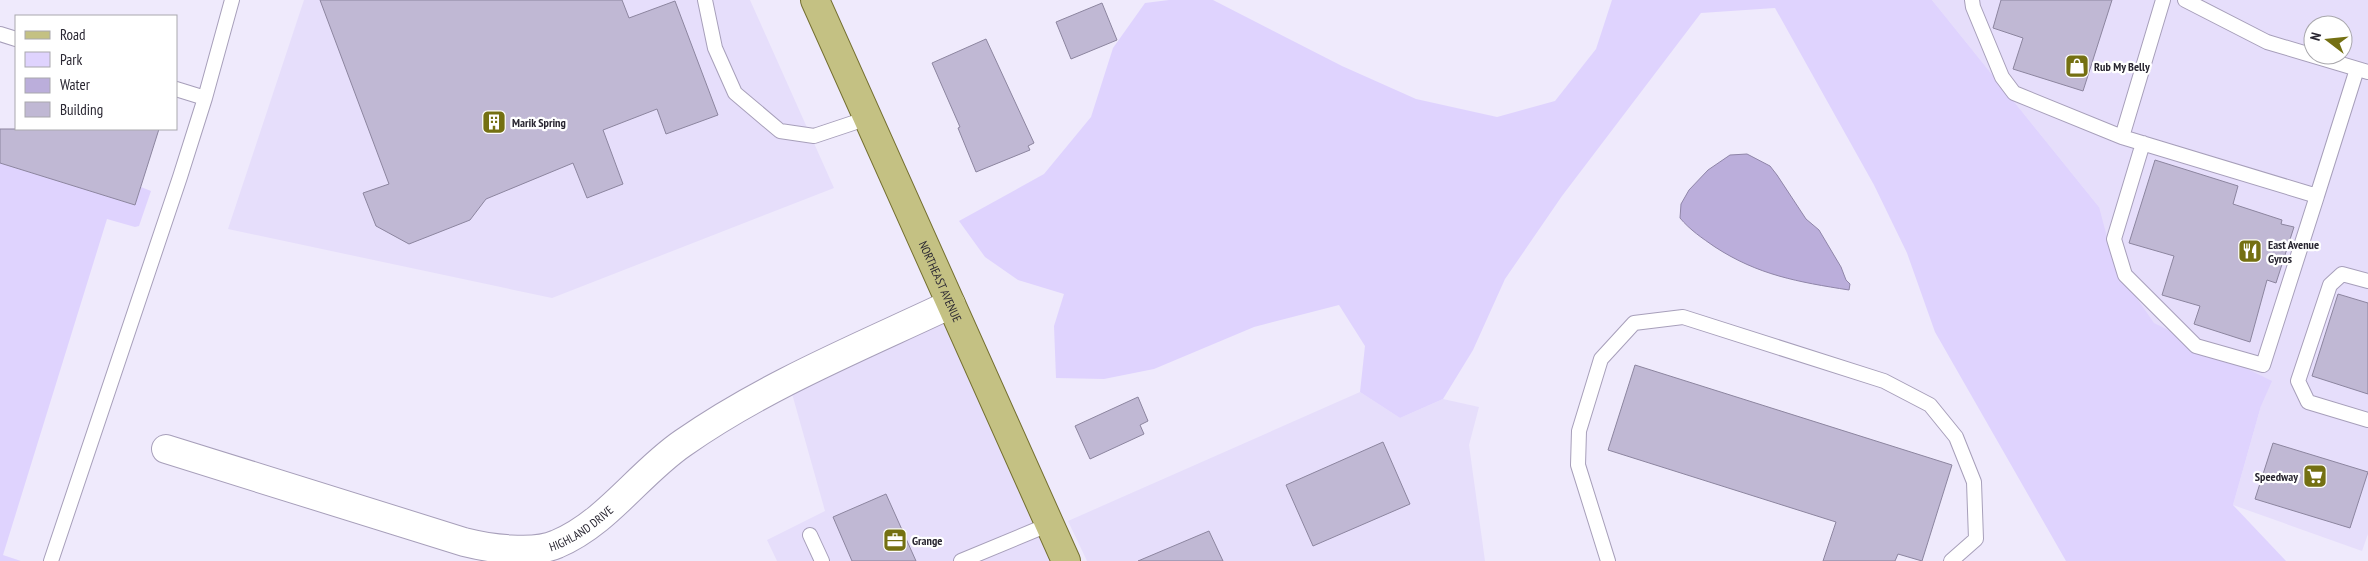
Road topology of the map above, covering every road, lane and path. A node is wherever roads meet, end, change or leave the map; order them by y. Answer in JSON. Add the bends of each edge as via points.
{"nodes":[{"id":1,"x":232,"y":0,"type":"edge"},
{"id":2,"x":705,"y":0,"type":"edge"},
{"id":3,"x":815,"y":0,"type":"edge"},
{"id":4,"x":1972,"y":0,"type":"edge"},
{"id":5,"x":2163,"y":0,"type":"edge"},
{"id":6,"x":2185,"y":0,"type":"edge"},
{"id":7,"x":0,"y":34,"type":"edge"},
{"id":8,"x":15,"y":39,"type":"edge"},
{"id":9,"x":2362,"y":70,"type":"edge"},
{"id":10,"x":178,"y":90,"type":"edge"},
{"id":11,"x":204,"y":98,"type":"junction"},
{"id":12,"x":868,"y":118,"type":"junction"},
{"id":13,"x":2122,"y":137,"type":"junction"},
{"id":14,"x":2143,"y":143,"type":"junction"},
{"id":15,"x":2317,"y":196,"type":"junction"},
{"id":16,"x":2368,"y":282,"type":"edge"},
{"id":17,"x":951,"y":304,"type":"junction"},
{"id":18,"x":2368,"y":420,"type":"edge"},
{"id":19,"x":166,"y":449,"type":"dead end"},
{"id":20,"x":1050,"y":524,"type":"junction"},
{"id":21,"x":810,"y":535,"type":"dead end"},
{"id":22,"x":51,"y":561,"type":"edge"},
{"id":23,"x":822,"y":561,"type":"edge"},
{"id":24,"x":961,"y":561,"type":"edge"},
{"id":25,"x":1066,"y":561,"type":"edge"},
{"id":26,"x":1608,"y":561,"type":"edge"},
{"id":27,"x":1951,"y":561,"type":"edge"}],
"edges":[{"from":1,"to":11,"type":"lane"},
{"from":2,"to":12,"type":"lane","via":[[715,48],[735,93],[780,131],[814,136]]},
{"from":3,"to":12,"type":"main road","name":"NORTHEAST AVENUE"},
{"from":4,"to":13,"type":"lane","via":[[2002,77],[2014,94]]},
{"from":5,"to":13,"type":"lane"},
{"from":6,"to":9,"type":"lane","via":[[2267,42]]},
{"from":7,"to":8,"type":"lane"},
{"from":9,"to":15,"type":"lane"},
{"from":10,"to":11,"type":"lane"},
{"from":11,"to":22,"type":"lane"},
{"from":12,"to":17,"type":"main road","name":"NORTHEAST AVENUE"},
{"from":13,"to":14,"type":"lane"},
{"from":14,"to":15,"type":"lane"},
{"from":14,"to":15,"type":"lane","via":[[2114,239],[2125,275],[2196,346],[2263,365]]},
{"from":16,"to":18,"type":"lane","via":[[2342,274],[2330,285],[2298,380],[2308,402]]},
{"from":17,"to":19,"type":"street","name":"HIGHLAND DRIVE","via":[[739,406],[681,444],[586,527],[556,545],[517,550],[464,542]]},
{"from":17,"to":20,"type":"main road","name":"NORTHEAST AVENUE"},
{"from":20,"to":24,"type":"lane"},
{"from":20,"to":25,"type":"main road","name":"NORTHEAST AVENUE"},
{"from":21,"to":23,"type":"lane"},
{"from":26,"to":27,"type":"lane","via":[[1578,464],[1579,431],[1601,359],[1634,323],[1683,317],[1884,381],[1930,405],[1956,437],[1974,482],[1976,539]]}]}
